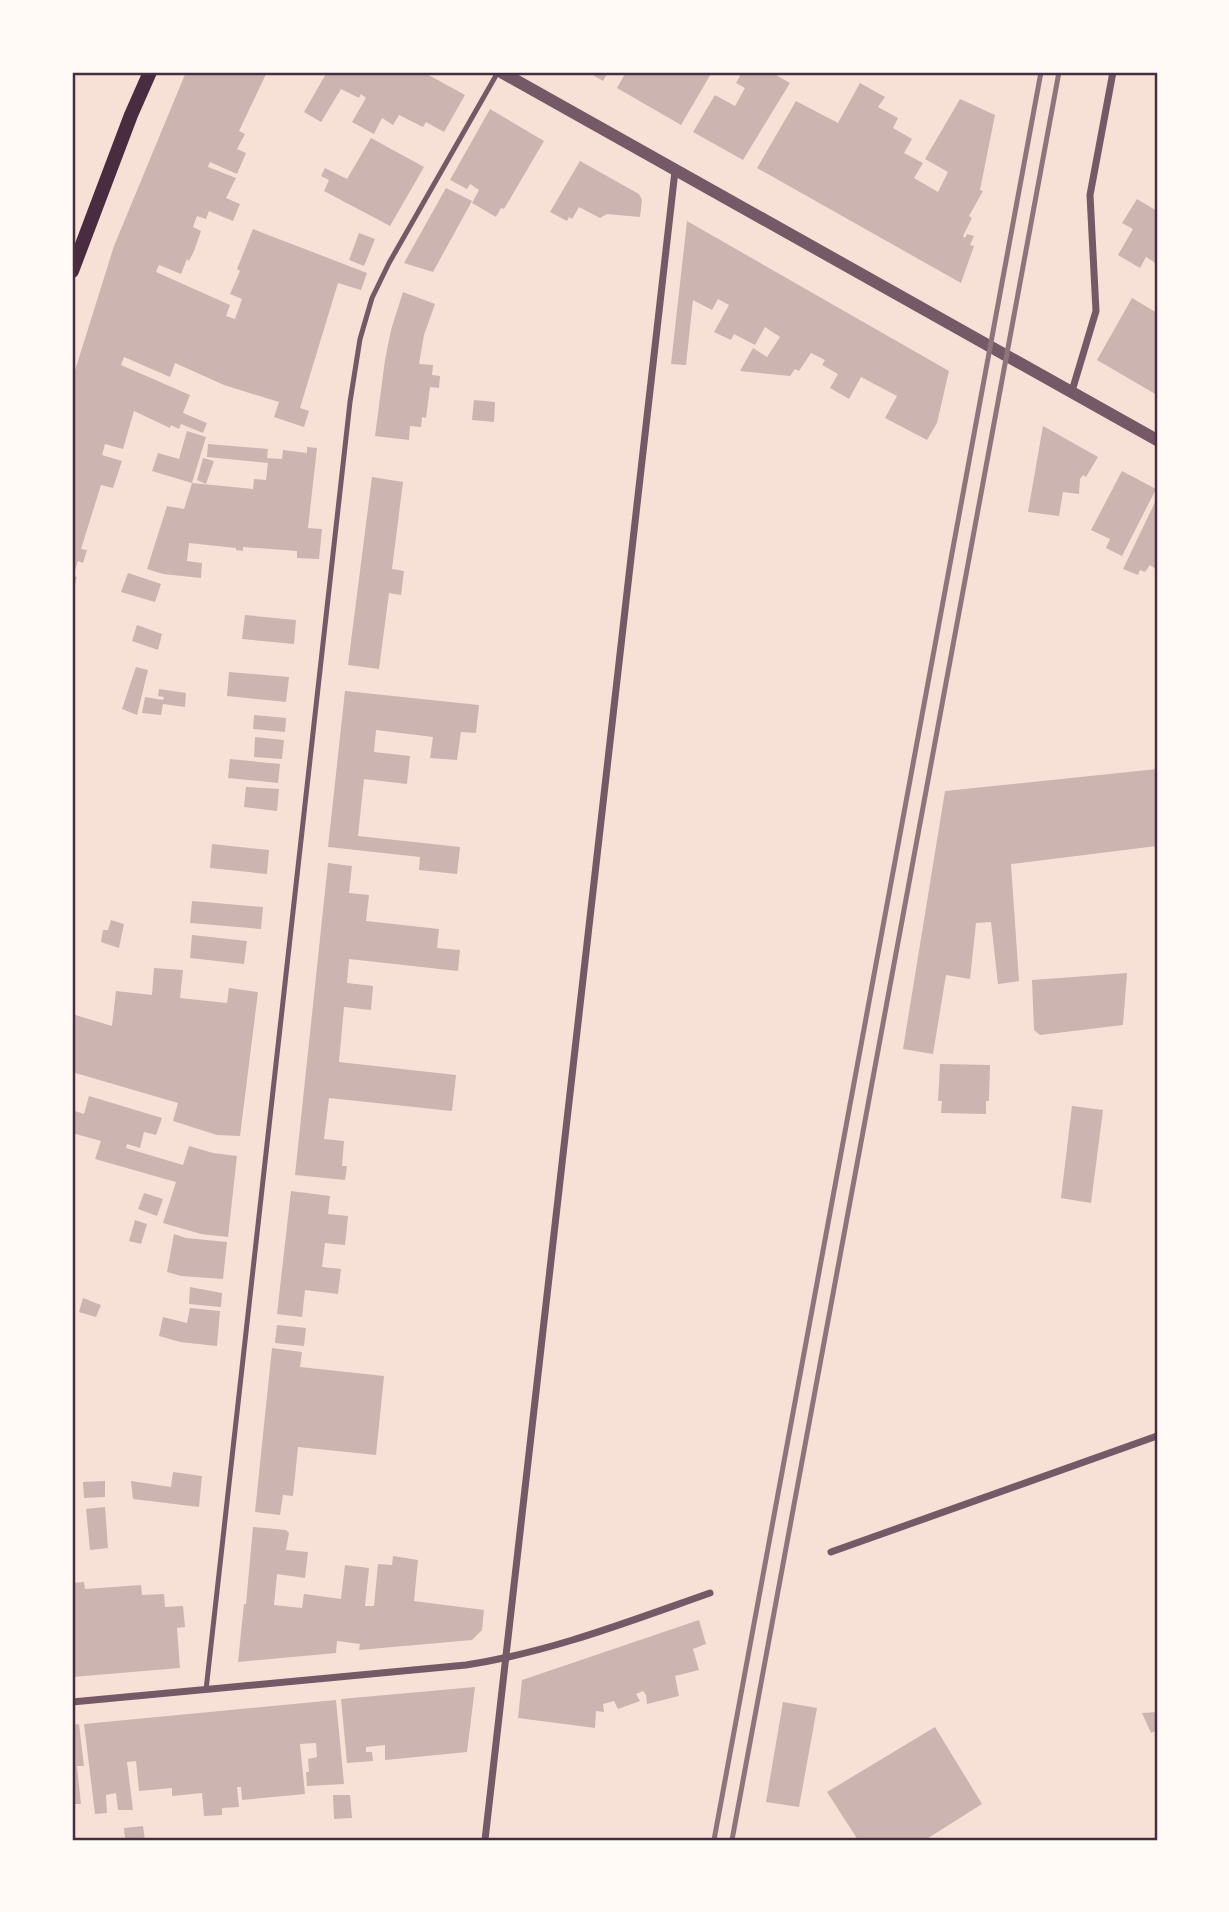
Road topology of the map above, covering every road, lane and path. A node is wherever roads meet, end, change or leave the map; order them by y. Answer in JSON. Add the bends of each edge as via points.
{"nodes":[{"id":1,"x":150,"y":72,"type":"edge"},
{"id":2,"x":499,"y":72,"type":"edge"},
{"id":3,"x":1113,"y":72,"type":"edge"},
{"id":4,"x":675,"y":171,"type":"junction"},
{"id":5,"x":72,"y":271,"type":"edge"},
{"id":6,"x":1072,"y":391,"type":"junction"},
{"id":7,"x":1157,"y":440,"type":"edge"},
{"id":8,"x":1157,"y":1436,"type":"edge"},
{"id":9,"x":831,"y":1552,"type":"dead end"},
{"id":10,"x":710,"y":1593,"type":"dead end"},
{"id":11,"x":505,"y":1659,"type":"junction"},
{"id":12,"x":206,"y":1690,"type":"junction"},
{"id":13,"x":72,"y":1702,"type":"edge"},
{"id":14,"x":485,"y":1840,"type":"edge"}],
"edges":[{"from":1,"to":5,"type":"main road"},
{"from":2,"to":4,"type":"street"},
{"from":2,"to":12,"type":"lane","via":[[389,263],[360,339]]},
{"from":3,"to":6,"type":"street","via":[[1090,195],[1096,311]]},
{"from":4,"to":6,"type":"street"},
{"from":4,"to":11,"type":"street"},
{"from":6,"to":7,"type":"street"},
{"from":8,"to":9,"type":"street"},
{"from":10,"to":11,"type":"street","via":[[560,1645]]},
{"from":11,"to":12,"type":"street"},
{"from":11,"to":14,"type":"street"},
{"from":12,"to":13,"type":"street"}]}
